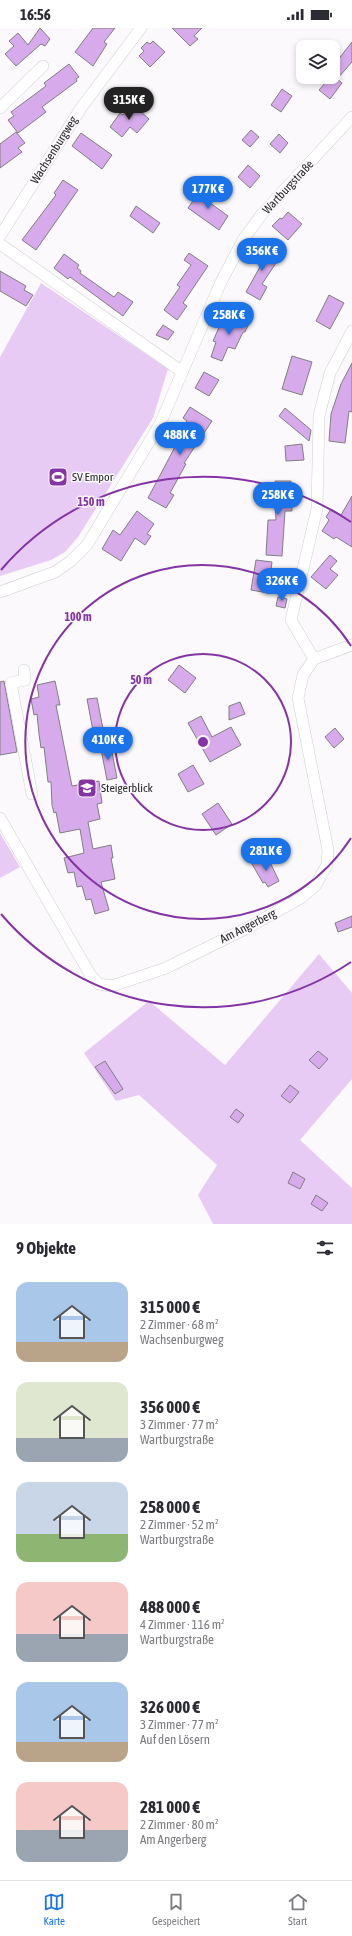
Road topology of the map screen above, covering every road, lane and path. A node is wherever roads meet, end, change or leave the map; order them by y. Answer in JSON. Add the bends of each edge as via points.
{"nodes":[{"id":1,"x":141,"y":28,"type":"edge"},
{"id":2,"x":43,"y":66,"type":"dead end"},
{"id":3,"x":0,"y":108,"type":"edge"},
{"id":4,"x":352,"y":117,"type":"edge"},
{"id":5,"x":0,"y":236,"type":"edge"},
{"id":6,"x":0,"y":244,"type":"edge"},
{"id":7,"x":352,"y":330,"type":"edge"},
{"id":8,"x":181,"y":371,"type":"junction"},
{"id":9,"x":0,"y":592,"type":"edge"},
{"id":10,"x":352,"y":645,"type":"edge"},
{"id":11,"x":314,"y":659,"type":"junction"},
{"id":12,"x":24,"y":670,"type":"dead end"},
{"id":13,"x":32,"y":794,"type":"dead end"},
{"id":14,"x":0,"y":818,"type":"edge"}],
"edges":[{"from":1,"to":5,"type":"street","name":"Wachsenburgweg","via":[[80,108]]},
{"from":2,"to":3,"type":"street"},
{"from":4,"to":8,"type":"street","name":"Wartburgstraße","via":[[262,214],[243,240]]},
{"from":6,"to":8,"type":"street"},
{"from":7,"to":11,"type":"street","via":[[330,373],[319,416],[317,509],[291,620]]},
{"from":8,"to":9,"type":"street","name":"Wartburgstraße","via":[[160,424],[87,545],[72,561],[55,572]]},
{"from":10,"to":11,"type":"street"},
{"from":11,"to":14,"type":"street","name":"Am Angerberg","via":[[304,676],[298,698],[328,850],[327,865],[315,886],[301,898],[247,928],[166,968],[111,986],[99,984],[91,976]]},
{"from":12,"to":13,"type":"street","via":[[25,680],[11,683]]}]}
